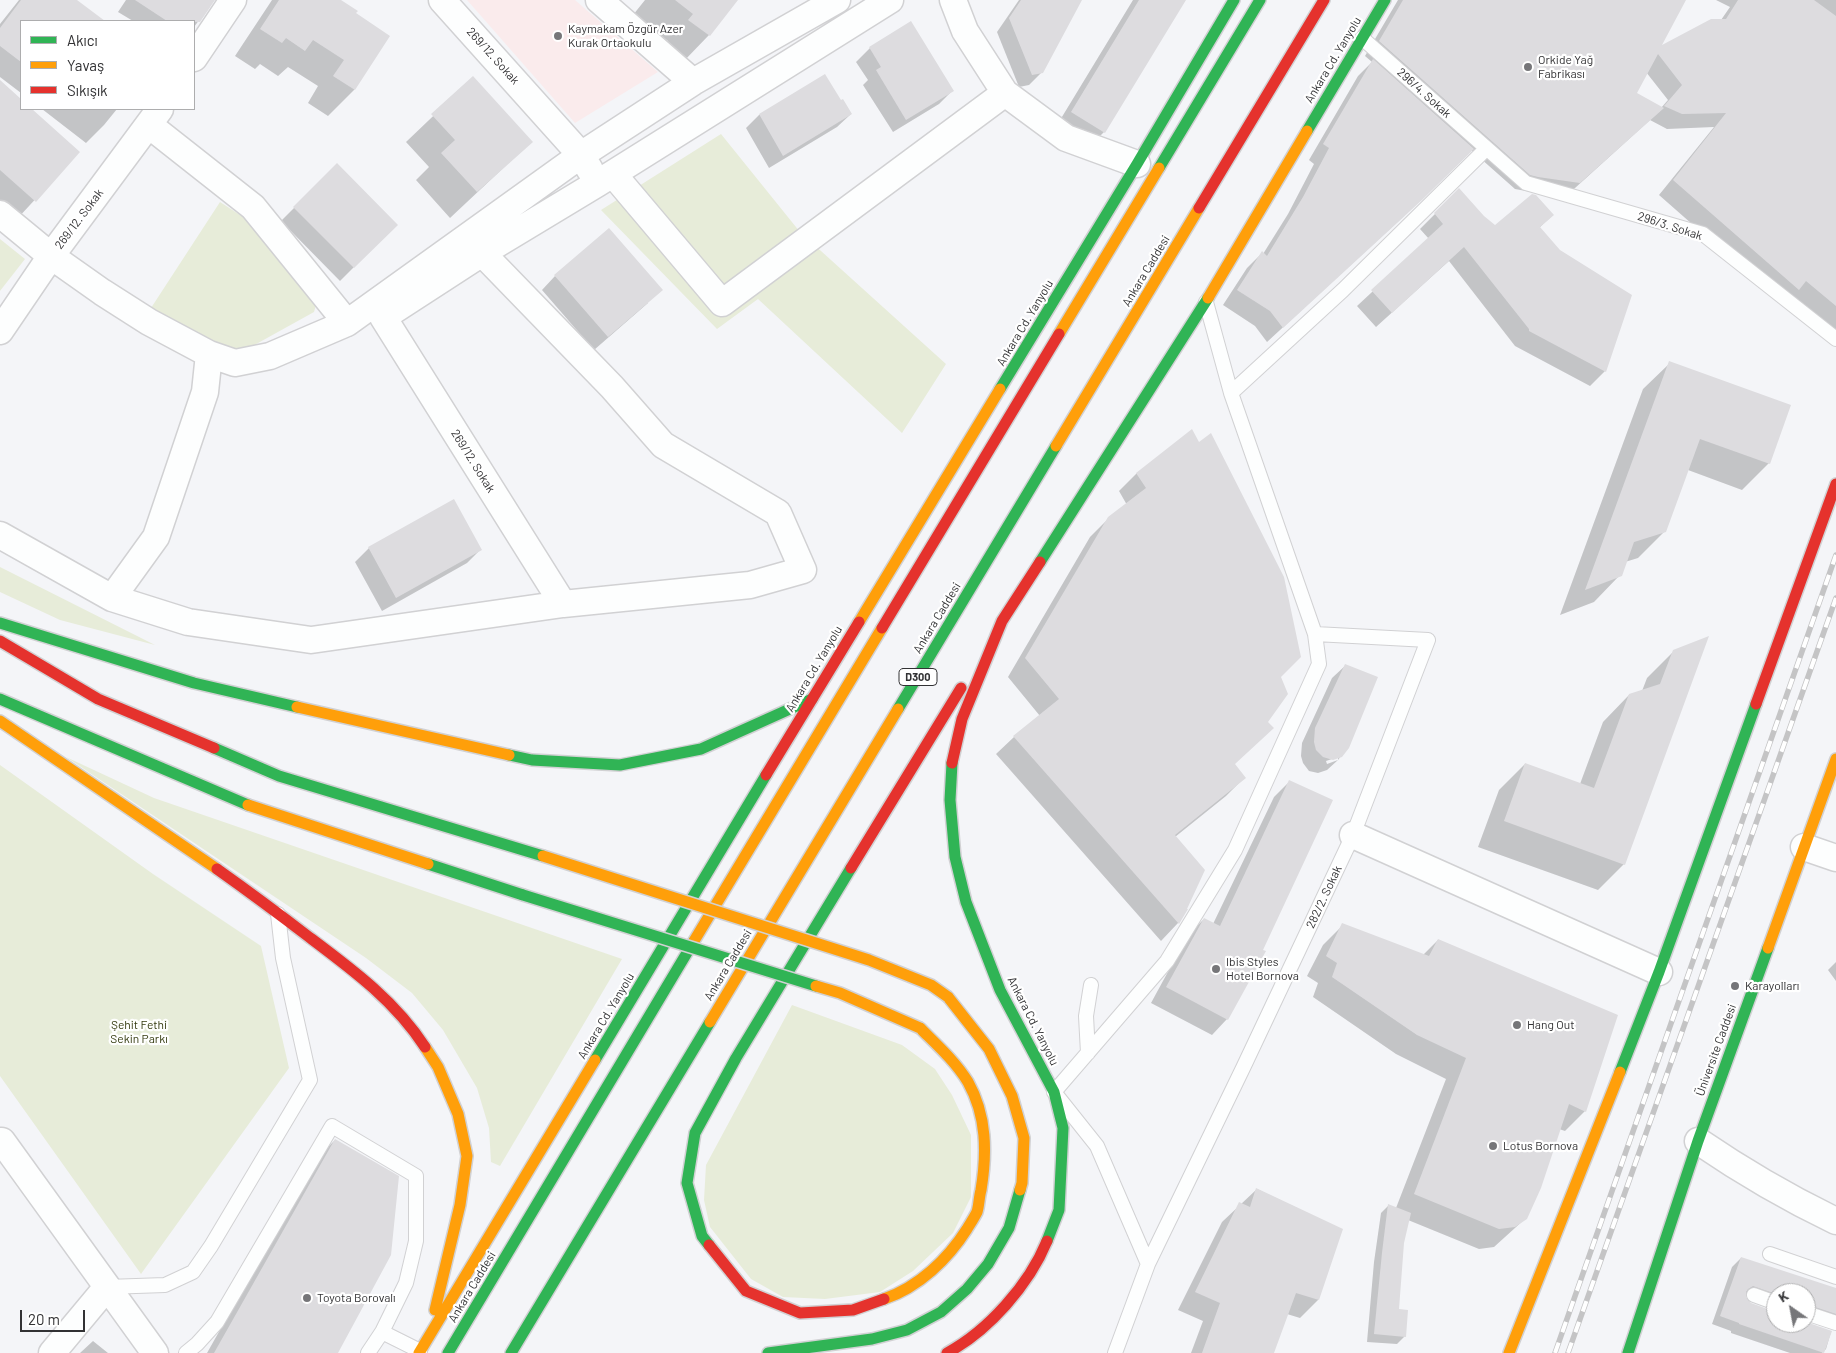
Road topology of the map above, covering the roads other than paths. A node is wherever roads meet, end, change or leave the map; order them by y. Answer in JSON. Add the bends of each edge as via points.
{"nodes":[{"id":1,"x":233,"y":0,"type":"edge"},
{"id":2,"x":442,"y":0,"type":"edge"},
{"id":3,"x":599,"y":0,"type":"edge"},
{"id":4,"x":836,"y":0,"type":"edge"},
{"id":5,"x":890,"y":0,"type":"edge"},
{"id":6,"x":1234,"y":0,"type":"edge"},
{"id":7,"x":1260,"y":0,"type":"edge"},
{"id":8,"x":1324,"y":0,"type":"edge"},
{"id":9,"x":1385,"y":0,"type":"edge"},
{"id":10,"x":961,"y":6,"type":"edge"},
{"id":11,"x":1362,"y":38,"type":"junction"},
{"id":12,"x":195,"y":57,"type":"edge"},
{"id":13,"x":693,"y":82,"type":"junction"},
{"id":14,"x":1004,"y":93,"type":"junction"},
{"id":15,"x":155,"y":117,"type":"edge"},
{"id":16,"x":1486,"y":149,"type":"junction"},
{"id":17,"x":581,"y":155,"type":"junction"},
{"id":18,"x":1137,"y":164,"type":"junction"},
{"id":19,"x":606,"y":179,"type":"junction"},
{"id":20,"x":0,"y":214,"type":"edge"},
{"id":21,"x":482,"y":253,"type":"junction"},
{"id":22,"x":51,"y":256,"type":"junction"},
{"id":23,"x":1206,"y":301,"type":"junction"},
{"id":24,"x":383,"y":317,"type":"junction"},
{"id":25,"x":346,"y":323,"type":"junction"},
{"id":26,"x":0,"y":331,"type":"edge"},
{"id":27,"x":1836,"y":339,"type":"edge"},
{"id":28,"x":209,"y":354,"type":"junction"},
{"id":29,"x":1231,"y":393,"type":"junction"},
{"id":30,"x":1836,"y":484,"type":"edge"},
{"id":31,"x":0,"y":535,"type":"edge"},
{"id":32,"x":112,"y":598,"type":"junction"},
{"id":33,"x":563,"y":604,"type":"junction"},
{"id":34,"x":1002,"y":621,"type":"junction"},
{"id":35,"x":0,"y":623,"type":"edge"},
{"id":36,"x":1315,"y":634,"type":"junction"},
{"id":37,"x":0,"y":641,"type":"edge"},
{"id":38,"x":0,"y":699,"type":"edge"},
{"id":39,"x":812,"y":699,"type":"junction"},
{"id":40,"x":0,"y":721,"type":"edge"},
{"id":41,"x":1836,"y":759,"type":"edge"},
{"id":42,"x":1353,"y":835,"type":"junction"},
{"id":43,"x":1804,"y":847,"type":"junction"},
{"id":44,"x":1836,"y":858,"type":"edge"},
{"id":45,"x":278,"y":914,"type":"junction"},
{"id":46,"x":1659,"y":972,"type":"junction"},
{"id":47,"x":1090,"y":985,"type":"dead end"},
{"id":48,"x":1088,"y":1053,"type":"junction"},
{"id":49,"x":1054,"y":1092,"type":"junction"},
{"id":50,"x":1,"y":1140,"type":"edge"},
{"id":51,"x":1698,"y":1141,"type":"junction"},
{"id":52,"x":1836,"y":1221,"type":"edge"},
{"id":53,"x":1770,"y":1254,"type":"dead end"},
{"id":54,"x":1148,"y":1264,"type":"junction"},
{"id":55,"x":1836,"y":1278,"type":"edge"},
{"id":56,"x":107,"y":1287,"type":"junction"},
{"id":57,"x":1754,"y":1295,"type":"dead end"},
{"id":58,"x":1766,"y":1299,"type":"edge"},
{"id":59,"x":1816,"y":1316,"type":"edge"},
{"id":60,"x":1836,"y":1323,"type":"edge"},
{"id":61,"x":382,"y":1332,"type":"junction"},
{"id":62,"x":428,"y":1338,"type":"junction"},
{"id":63,"x":419,"y":1352,"type":"edge"},
{"id":64,"x":52,"y":1353,"type":"edge"},
{"id":65,"x":155,"y":1353,"type":"edge"},
{"id":66,"x":186,"y":1353,"type":"edge"},
{"id":67,"x":368,"y":1353,"type":"edge"},
{"id":68,"x":448,"y":1353,"type":"edge"},
{"id":69,"x":511,"y":1353,"type":"edge"},
{"id":70,"x":768,"y":1353,"type":"edge"},
{"id":71,"x":947,"y":1353,"type":"edge"},
{"id":72,"x":1115,"y":1353,"type":"edge"},
{"id":73,"x":1510,"y":1353,"type":"edge"},
{"id":74,"x":1628,"y":1353,"type":"edge"}],
"edges":[{"from":1,"to":12,"type":"street"},
{"from":2,"to":17,"type":"street","name":"269/12. Sokak"},
{"from":3,"to":13,"type":"street"},
{"from":4,"to":13,"type":"street"},
{"from":5,"to":19,"type":"street"},
{"from":6,"to":18,"type":"main road","name":"Ankara Cd. Yanyolu"},
{"from":7,"to":68,"type":"main road","name":"Ankara Caddesi"},
{"from":8,"to":69,"type":"main road","name":"Ankara Caddesi","number":"D300"},
{"from":9,"to":11,"type":"main road","name":"Ankara Cd. Yanyolu"},
{"from":10,"to":14,"type":"street","via":[[965,31]]},
{"from":11,"to":16,"type":"lane","name":"296/4. Sokak"},
{"from":11,"to":23,"type":"main road","name":"Ankara Cd. Yanyolu"},
{"from":13,"to":17,"type":"street"},
{"from":14,"to":18,"type":"street","via":[[1066,138]]},
{"from":14,"to":19,"type":"street","name":"269/12. Sokak","via":[[722,303]]},
{"from":15,"to":22,"type":"street","name":"269/12. Sokak"},
{"from":15,"to":25,"type":"street","via":[[253,207]]},
{"from":16,"to":27,"type":"lane","name":"296/3. Sokak","via":[[1526,183],[1703,234]]},
{"from":16,"to":29,"type":"lane","via":[[1343,290]]},
{"from":17,"to":19,"type":"street","name":"269/12. Sokak"},
{"from":17,"to":25,"type":"street"},
{"from":18,"to":39,"type":"main road","name":"Ankara Cd. Yanyolu"},
{"from":19,"to":21,"type":"street"},
{"from":20,"to":22,"type":"street"},
{"from":21,"to":24,"type":"street"},
{"from":21,"to":33,"type":"street","via":[[612,387],[662,445],[778,513],[803,570],[750,585]]},
{"from":22,"to":26,"type":"street","name":"269/12. Sokak"},
{"from":22,"to":28,"type":"street","via":[[149,322]]},
{"from":23,"to":29,"type":"lane"},
{"from":23,"to":34,"type":"main road","name":"Ankara Cd. Yanyolu"},
{"from":24,"to":25,"type":"street"},
{"from":24,"to":33,"type":"street","name":"269/12. Sokak"},
{"from":25,"to":28,"type":"street","via":[[270,356],[235,363]]},
{"from":28,"to":32,"type":"street","via":[[205,392],[156,538]]},
{"from":29,"to":36,"type":"lane"},
{"from":30,"to":46,"type":"main road"},
{"from":31,"to":32,"type":"street"},
{"from":32,"to":33,"type":"street","via":[[188,622],[311,640]]},
{"from":34,"to":38,"type":"main road","bridge":true,"via":[[736,1058],[694,1133],[687,1183],[702,1236],[746,1291],[800,1313],[853,1310],[894,1296],[926,1276],[954,1249],[977,1212],[985,1163],[981,1116],[968,1084],[950,1057],[920,1028],[840,992],[523,895],[260,810]]},
{"from":34,"to":49,"type":"main road","name":"Ankara Cd. Yanyolu","via":[[962,719],[951,765],[950,800],[955,857],[966,902],[1000,990]]},
{"from":35,"to":39,"type":"main road","via":[[194,683],[532,760],[620,765],[701,748]]},
{"from":36,"to":42,"type":"lane","name":"282/2. Sokak","via":[[1428,640]]},
{"from":36,"to":48,"type":"lane","via":[[1319,664],[1235,850],[1166,961]]},
{"from":37,"to":70,"type":"main road","bridge":true,"via":[[98,699],[279,776],[869,960],[931,985],[948,997],[989,1048],[1012,1096],[1024,1138],[1022,1183],[1009,1228],[988,1264],[968,1289],[941,1312],[907,1330],[872,1339]]},
{"from":39,"to":62,"type":"main road","name":"Ankara Cd. Yanyolu"},
{"from":40,"to":45,"type":"main road"},
{"from":41,"to":43,"type":"main road","name":"Üniversite Caddesi"},
{"from":42,"to":46,"type":"street"},
{"from":42,"to":54,"type":"lane","name":"282/2. Sokak"},
{"from":43,"to":44,"type":"street"},
{"from":43,"to":51,"type":"main road","name":"Üniversite Caddesi"},
{"from":45,"to":56,"type":"lane","via":[[283,958],[310,1080],[193,1272],[165,1285]]},
{"from":45,"to":62,"type":"main road","via":[[354,971],[411,1026],[438,1068],[458,1114],[467,1156],[460,1205]]},
{"from":46,"to":73,"type":"main road"},
{"from":47,"to":48,"type":"lane","via":[[1086,1016]]},
{"from":48,"to":49,"type":"lane"},
{"from":49,"to":54,"type":"lane","via":[[1097,1146]]},
{"from":49,"to":71,"type":"main road","name":"Ankara Cd. Yanyolu","via":[[1063,1128],[1062,1169],[1059,1210],[1044,1248],[1022,1285],[995,1317],[962,1345]]},
{"from":50,"to":56,"type":"street"},
{"from":51,"to":52,"type":"street","via":[[1734,1166]]},
{"from":51,"to":74,"type":"main road","name":"Üniversite Caddesi"},
{"from":53,"to":55,"type":"lane"},
{"from":54,"to":72,"type":"lane","name":"282/2. Sokak"},
{"from":56,"to":64,"type":"street"},
{"from":56,"to":65,"type":"street"},
{"from":57,"to":58,"type":"lane"},
{"from":59,"to":60,"type":"lane"},
{"from":61,"to":63,"type":"lane"},
{"from":61,"to":66,"type":"lane","via":[[406,1283],[416,1241],[416,1176],[332,1126],[216,1322]]},
{"from":61,"to":67,"type":"lane"},
{"from":62,"to":63,"type":"main road","name":"Ankara Cd. Yanyolu"}]}
